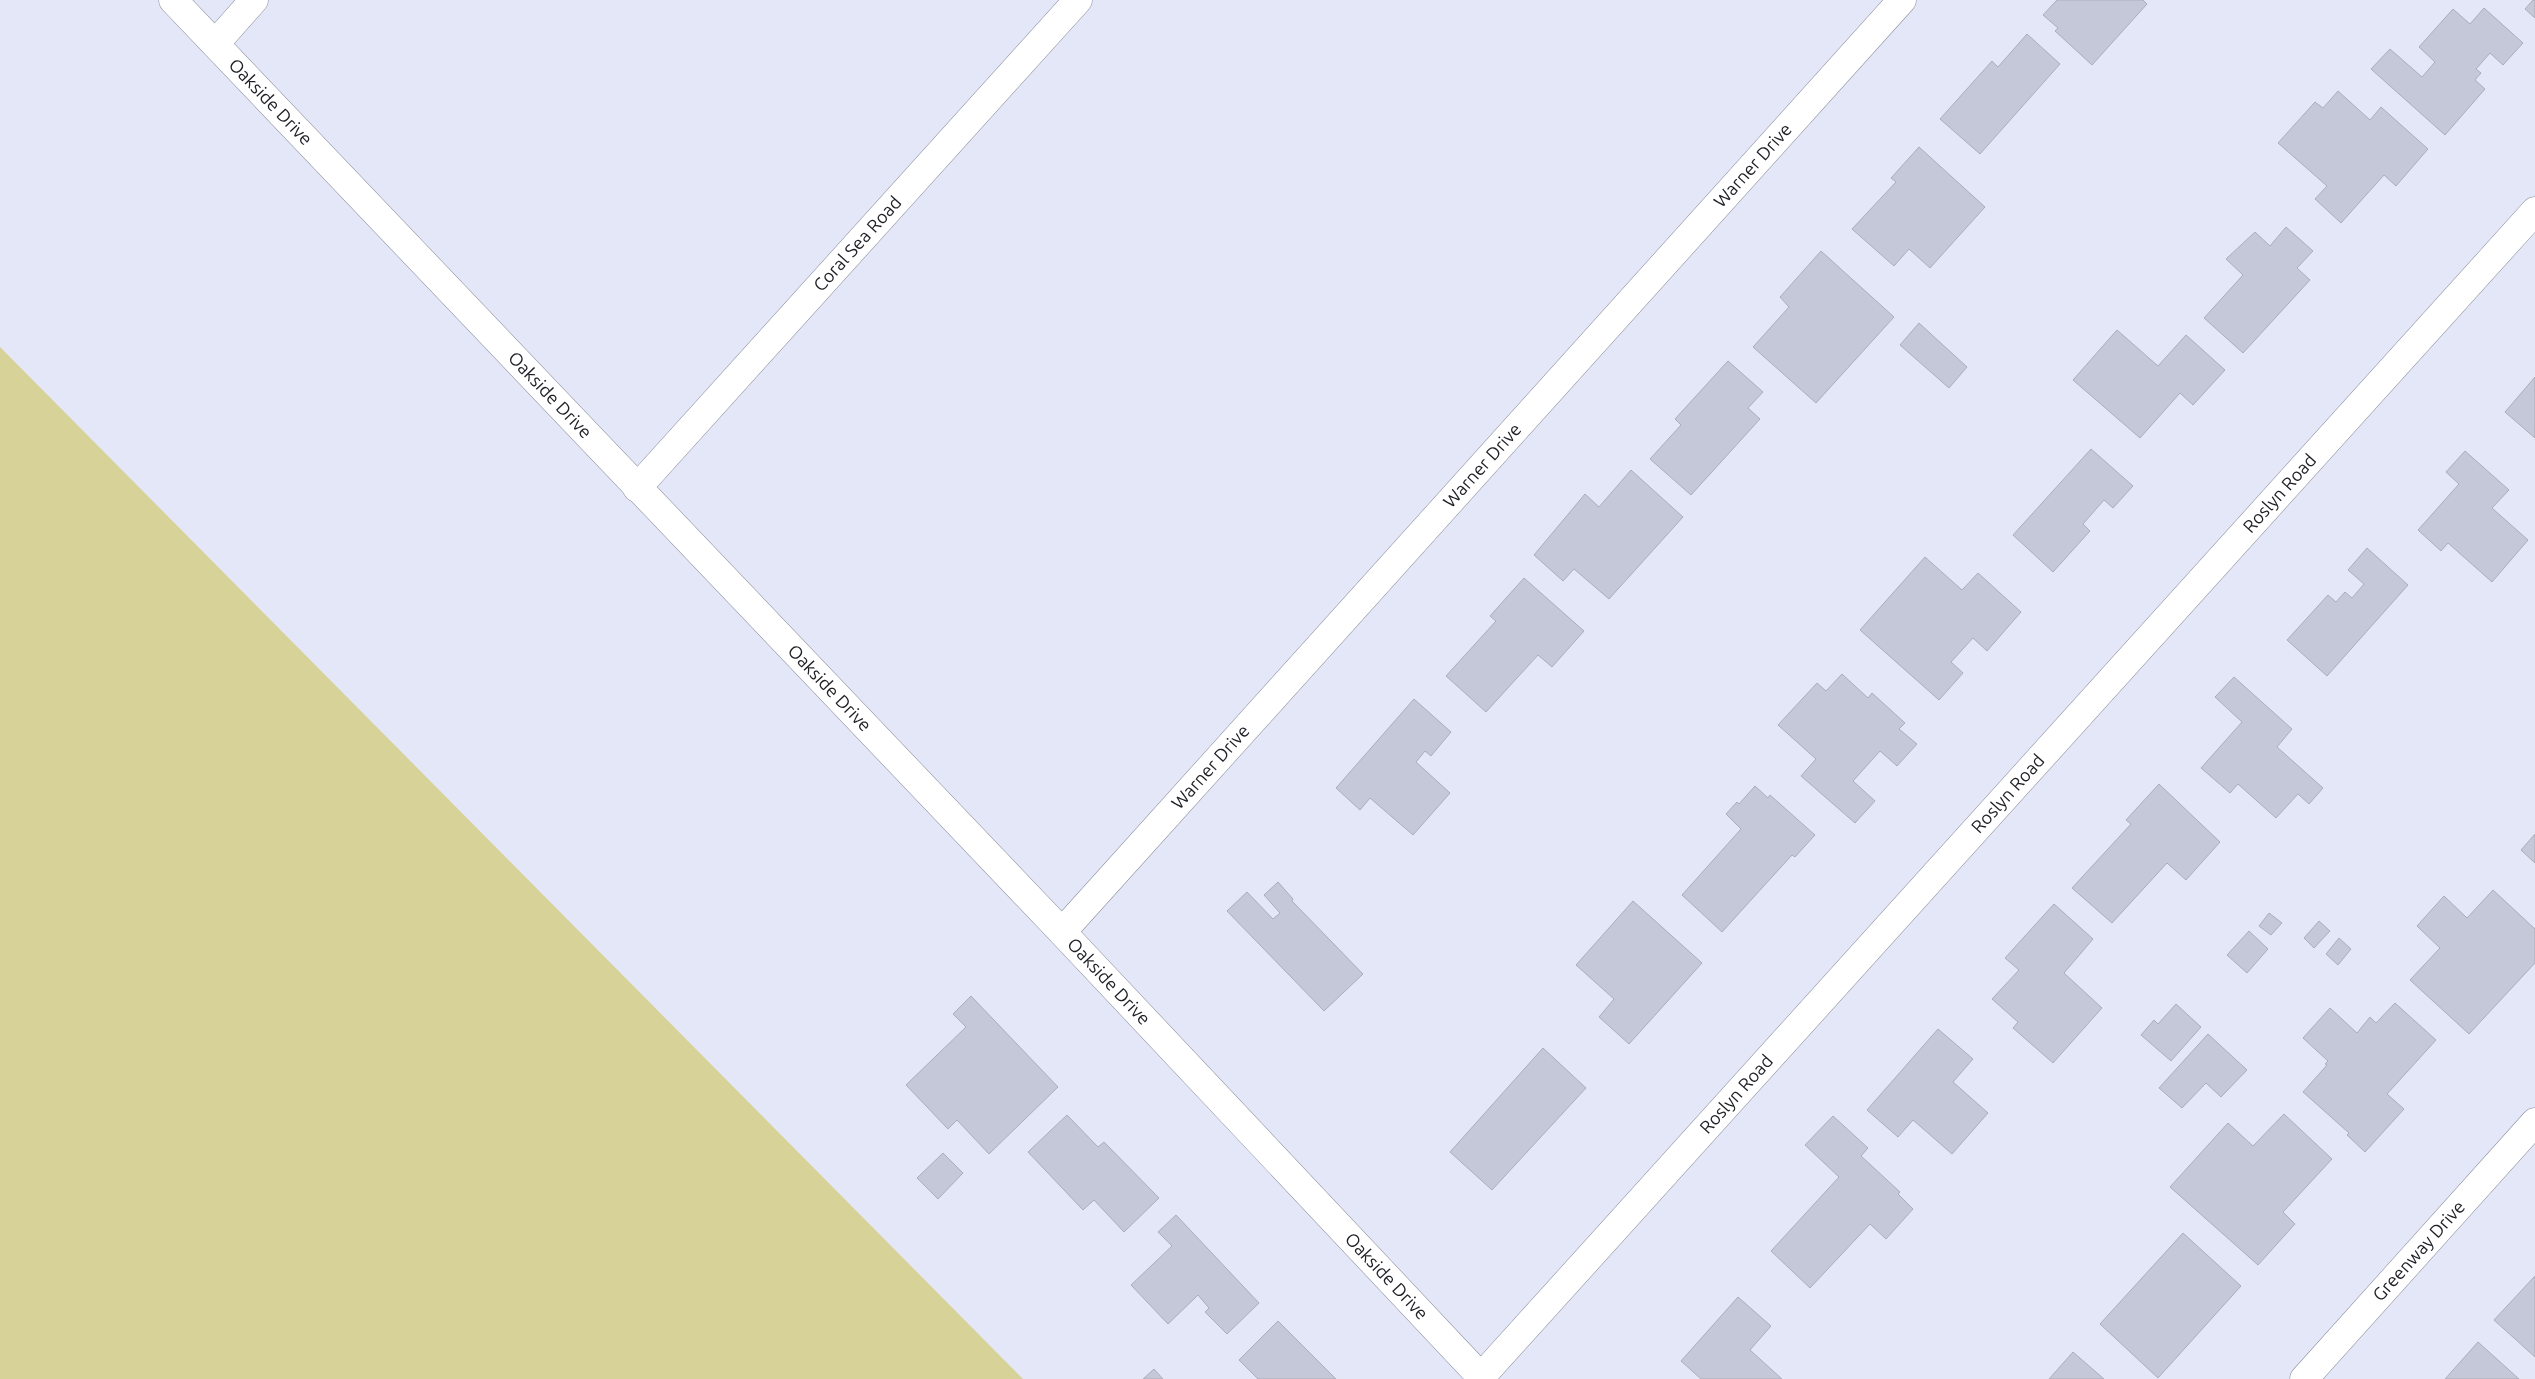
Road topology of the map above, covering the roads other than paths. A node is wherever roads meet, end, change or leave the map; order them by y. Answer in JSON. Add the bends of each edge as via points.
{"nodes":[{"id":1,"x":172,"y":0,"type":"edge"},
{"id":2,"x":254,"y":0,"type":"edge"},
{"id":3,"x":1078,"y":0,"type":"edge"},
{"id":4,"x":1902,"y":0,"type":"edge"},
{"id":5,"x":215,"y":44,"type":"junction"},
{"id":6,"x":2535,"y":211,"type":"edge"},
{"id":7,"x":637,"y":488,"type":"junction"},
{"id":8,"x":1062,"y":932,"type":"junction"},
{"id":9,"x":2535,"y":1122,"type":"edge"},
{"id":10,"x":1482,"y":1378,"type":"edge"},
{"id":11,"x":2304,"y":1379,"type":"edge"}],
"edges":[{"from":1,"to":5,"type":"street","name":"Oakside Drive"},
{"from":2,"to":5,"type":"street"},
{"from":3,"to":7,"type":"street","name":"Coral Sea Road"},
{"from":4,"to":8,"type":"street","name":"Warner Drive"},
{"from":5,"to":7,"type":"street","name":"Oakside Drive"},
{"from":6,"to":10,"type":"street","name":"Roslyn Road"},
{"from":7,"to":8,"type":"street","name":"Oakside Drive"},
{"from":8,"to":10,"type":"street","name":"Oakside Drive"},
{"from":9,"to":11,"type":"street","name":"Greenway Drive"}]}
